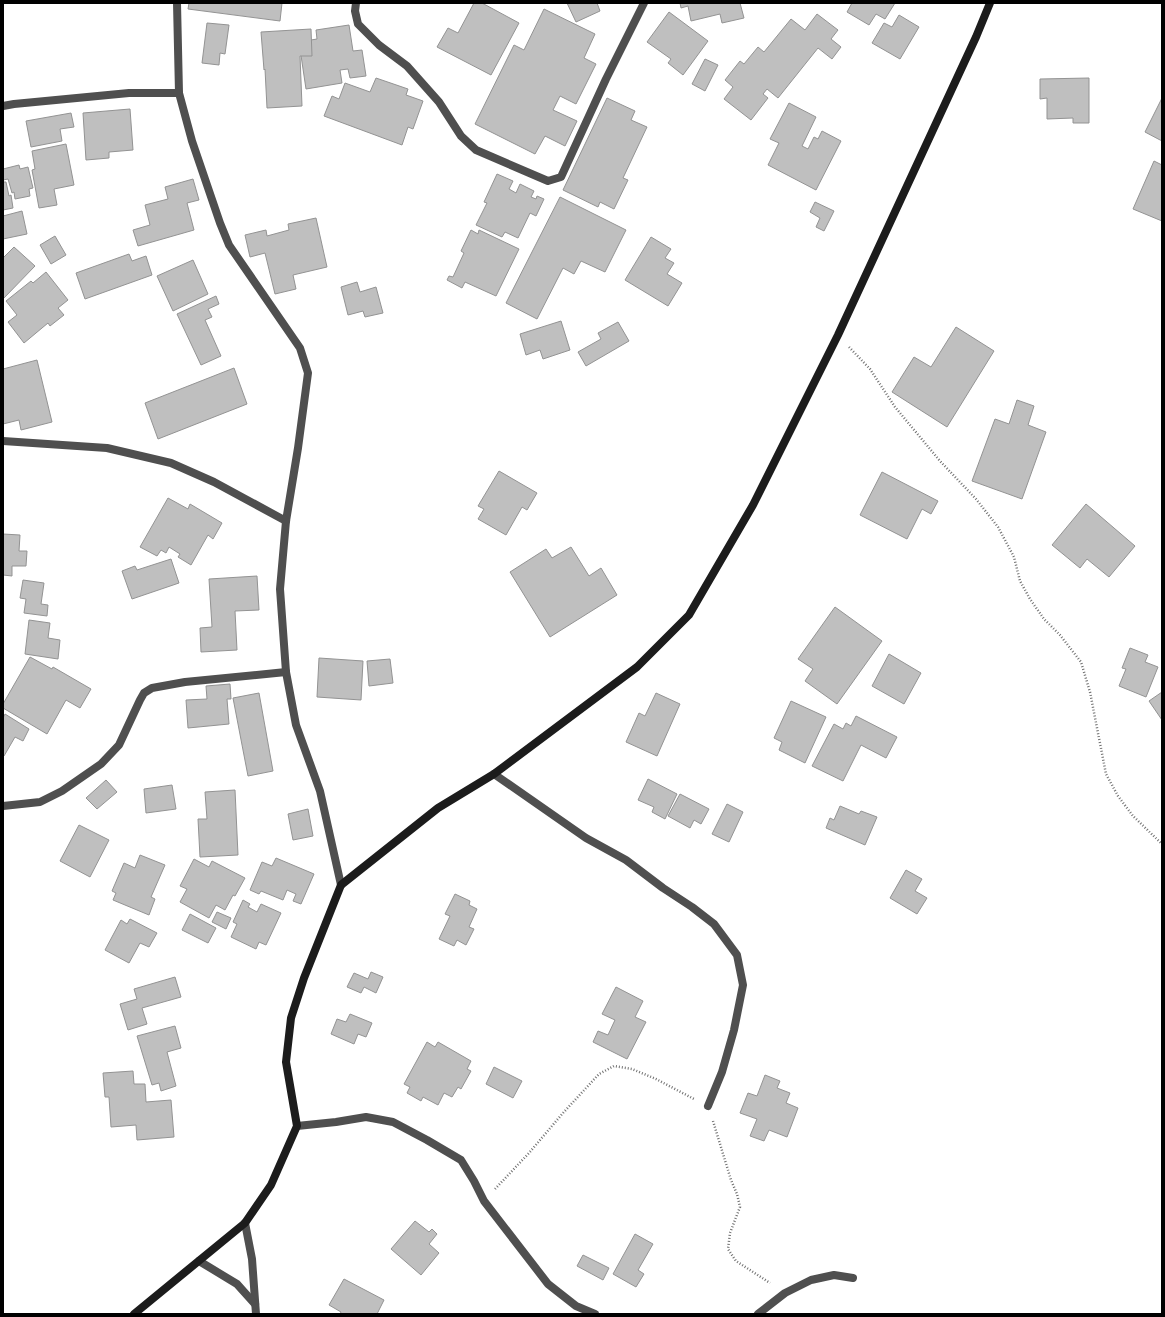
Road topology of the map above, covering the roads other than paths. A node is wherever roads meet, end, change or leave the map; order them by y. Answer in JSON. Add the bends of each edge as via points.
{"nodes":[{"id":1,"x":177,"y":3,"type":"edge"},
{"id":2,"x":356,"y":3,"type":"edge"},
{"id":3,"x":644,"y":3,"type":"edge"},
{"id":4,"x":990,"y":3,"type":"edge"},
{"id":5,"x":179,"y":93,"type":"junction"},
{"id":6,"x":3,"y":106,"type":"edge"},
{"id":7,"x":3,"y":441,"type":"edge"},
{"id":8,"x":286,"y":521,"type":"junction"},
{"id":9,"x":286,"y":672,"type":"junction"},
{"id":10,"x":494,"y":774,"type":"junction"},
{"id":11,"x":3,"y":806,"type":"edge"},
{"id":12,"x":341,"y":884,"type":"junction"},
{"id":13,"x":708,"y":1106,"type":"road end"},
{"id":14,"x":297,"y":1126,"type":"junction"},
{"id":15,"x":245,"y":1223,"type":"junction"},
{"id":16,"x":199,"y":1261,"type":"junction"},
{"id":17,"x":853,"y":1278,"type":"dead end"},
{"id":18,"x":255,"y":1304,"type":"junction"},
{"id":19,"x":134,"y":1314,"type":"edge"},
{"id":20,"x":256,"y":1314,"type":"edge"},
{"id":21,"x":595,"y":1314,"type":"edge"},
{"id":22,"x":758,"y":1314,"type":"edge"}],
"edges":[{"from":1,"to":5,"type":"street"},
{"from":2,"to":3,"type":"street","via":[[354,11],[358,24],[379,45],[407,66],[439,102],[461,136],[476,150],[548,181],[561,177]]},
{"from":4,"to":10,"type":"main road","via":[[838,334],[753,505],[689,614],[638,667]]},
{"from":5,"to":6,"type":"street","via":[[129,93]]},
{"from":5,"to":8,"type":"street","via":[[192,140],[229,245],[300,348],[308,373]]},
{"from":7,"to":8,"type":"street","via":[[107,448],[171,463],[214,482]]},
{"from":8,"to":9,"type":"street","via":[[280,589]]},
{"from":9,"to":11,"type":"street","via":[[199,680],[152,688],[144,693],[119,745],[101,764],[68,788],[40,802]]},
{"from":9,"to":12,"type":"street","via":[[296,725],[320,791]]},
{"from":10,"to":12,"type":"main road","via":[[438,808]]},
{"from":10,"to":13,"type":"street","via":[[586,838],[626,860],[692,907],[714,924],[737,955],[743,985],[722,1072]]},
{"from":12,"to":14,"type":"main road","via":[[291,1018],[286,1062]]},
{"from":14,"to":15,"type":"main road","via":[[271,1185]]},
{"from":14,"to":21,"type":"street","via":[[366,1117],[393,1122],[461,1160],[484,1201],[548,1284],[576,1306]]},
{"from":15,"to":16,"type":"main road"},
{"from":15,"to":18,"type":"street","via":[[252,1259]]},
{"from":16,"to":18,"type":"street","via":[[237,1284]]},
{"from":16,"to":19,"type":"main road"},
{"from":17,"to":22,"type":"street","via":[[834,1274],[816,1278],[785,1293]]},
{"from":18,"to":20,"type":"street"}]}
